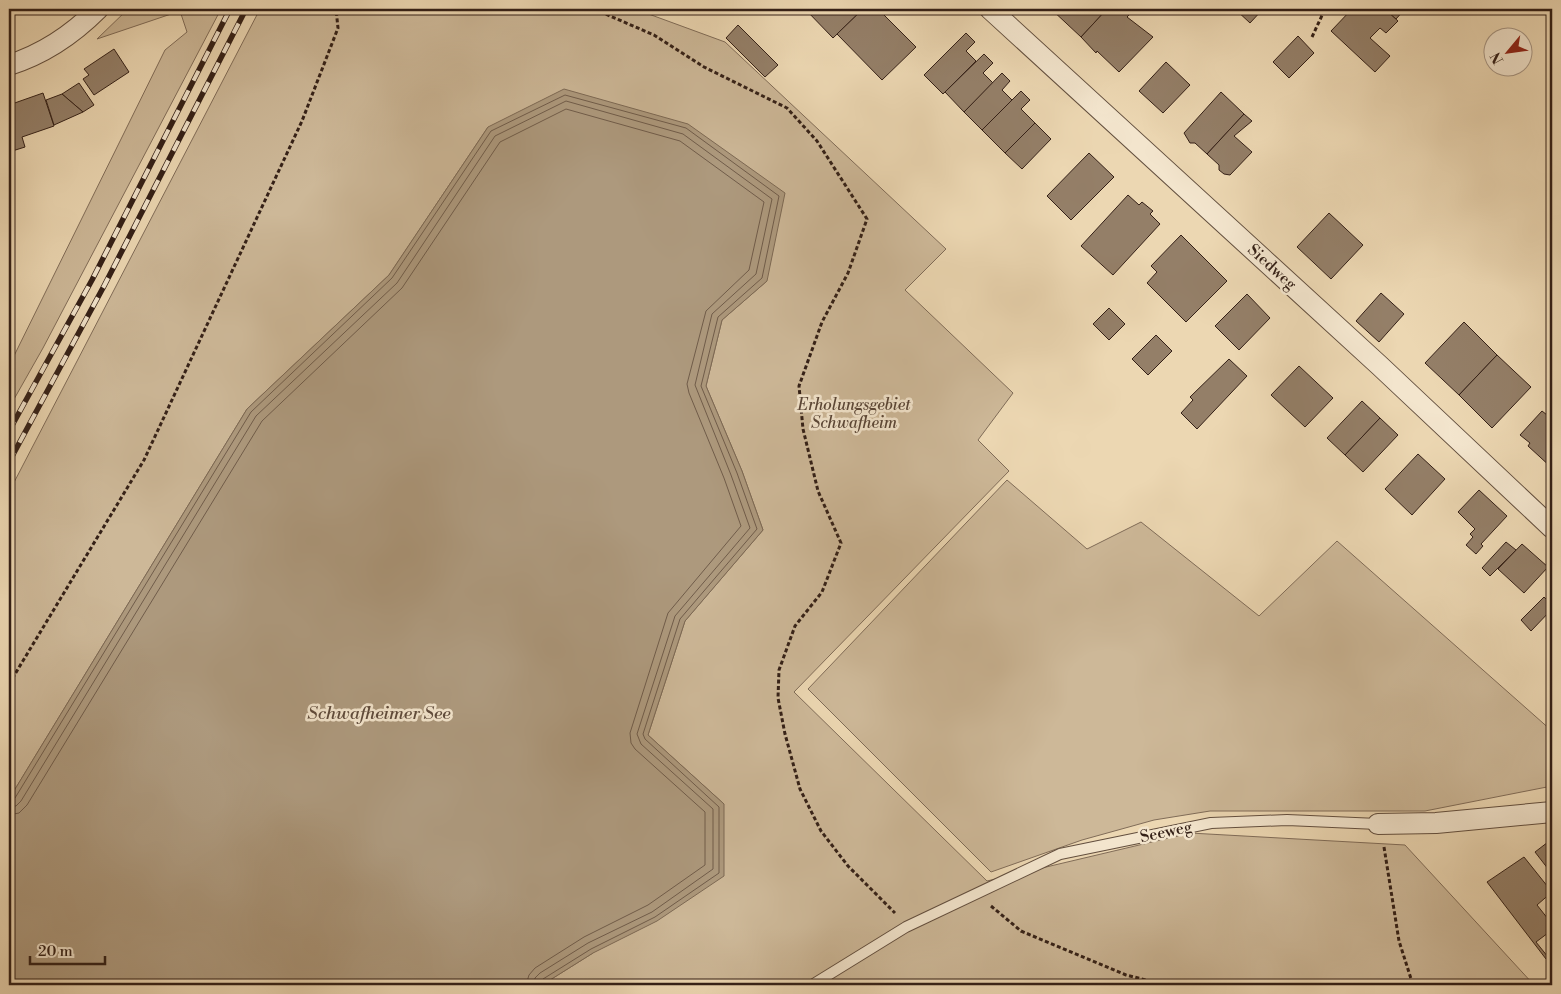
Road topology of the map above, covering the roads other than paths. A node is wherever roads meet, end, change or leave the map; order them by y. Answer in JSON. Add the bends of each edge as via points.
{"nodes":[{"id":1,"x":98,"y":9,"type":"edge"},
{"id":2,"x":990,"y":9,"type":"edge"},
{"id":3,"x":9,"y":65,"type":"edge"},
{"id":4,"x":1552,"y":528,"type":"edge"},
{"id":5,"x":1552,"y":812,"type":"edge"},
{"id":6,"x":1378,"y":824,"type":"joint"},
{"id":7,"x":812,"y":985,"type":"edge"}],
"edges":[{"from":1,"to":3,"type":"street","via":[[52,48]]},
{"from":2,"to":4,"type":"street","name":"Siedweg"},
{"from":5,"to":6,"type":"street","name":"Seeweg","via":[[1436,824]]},
{"from":6,"to":7,"type":"lane","name":"Seeweg","via":[[1287,820],[1211,822],[1060,854],[906,927]]}]}
